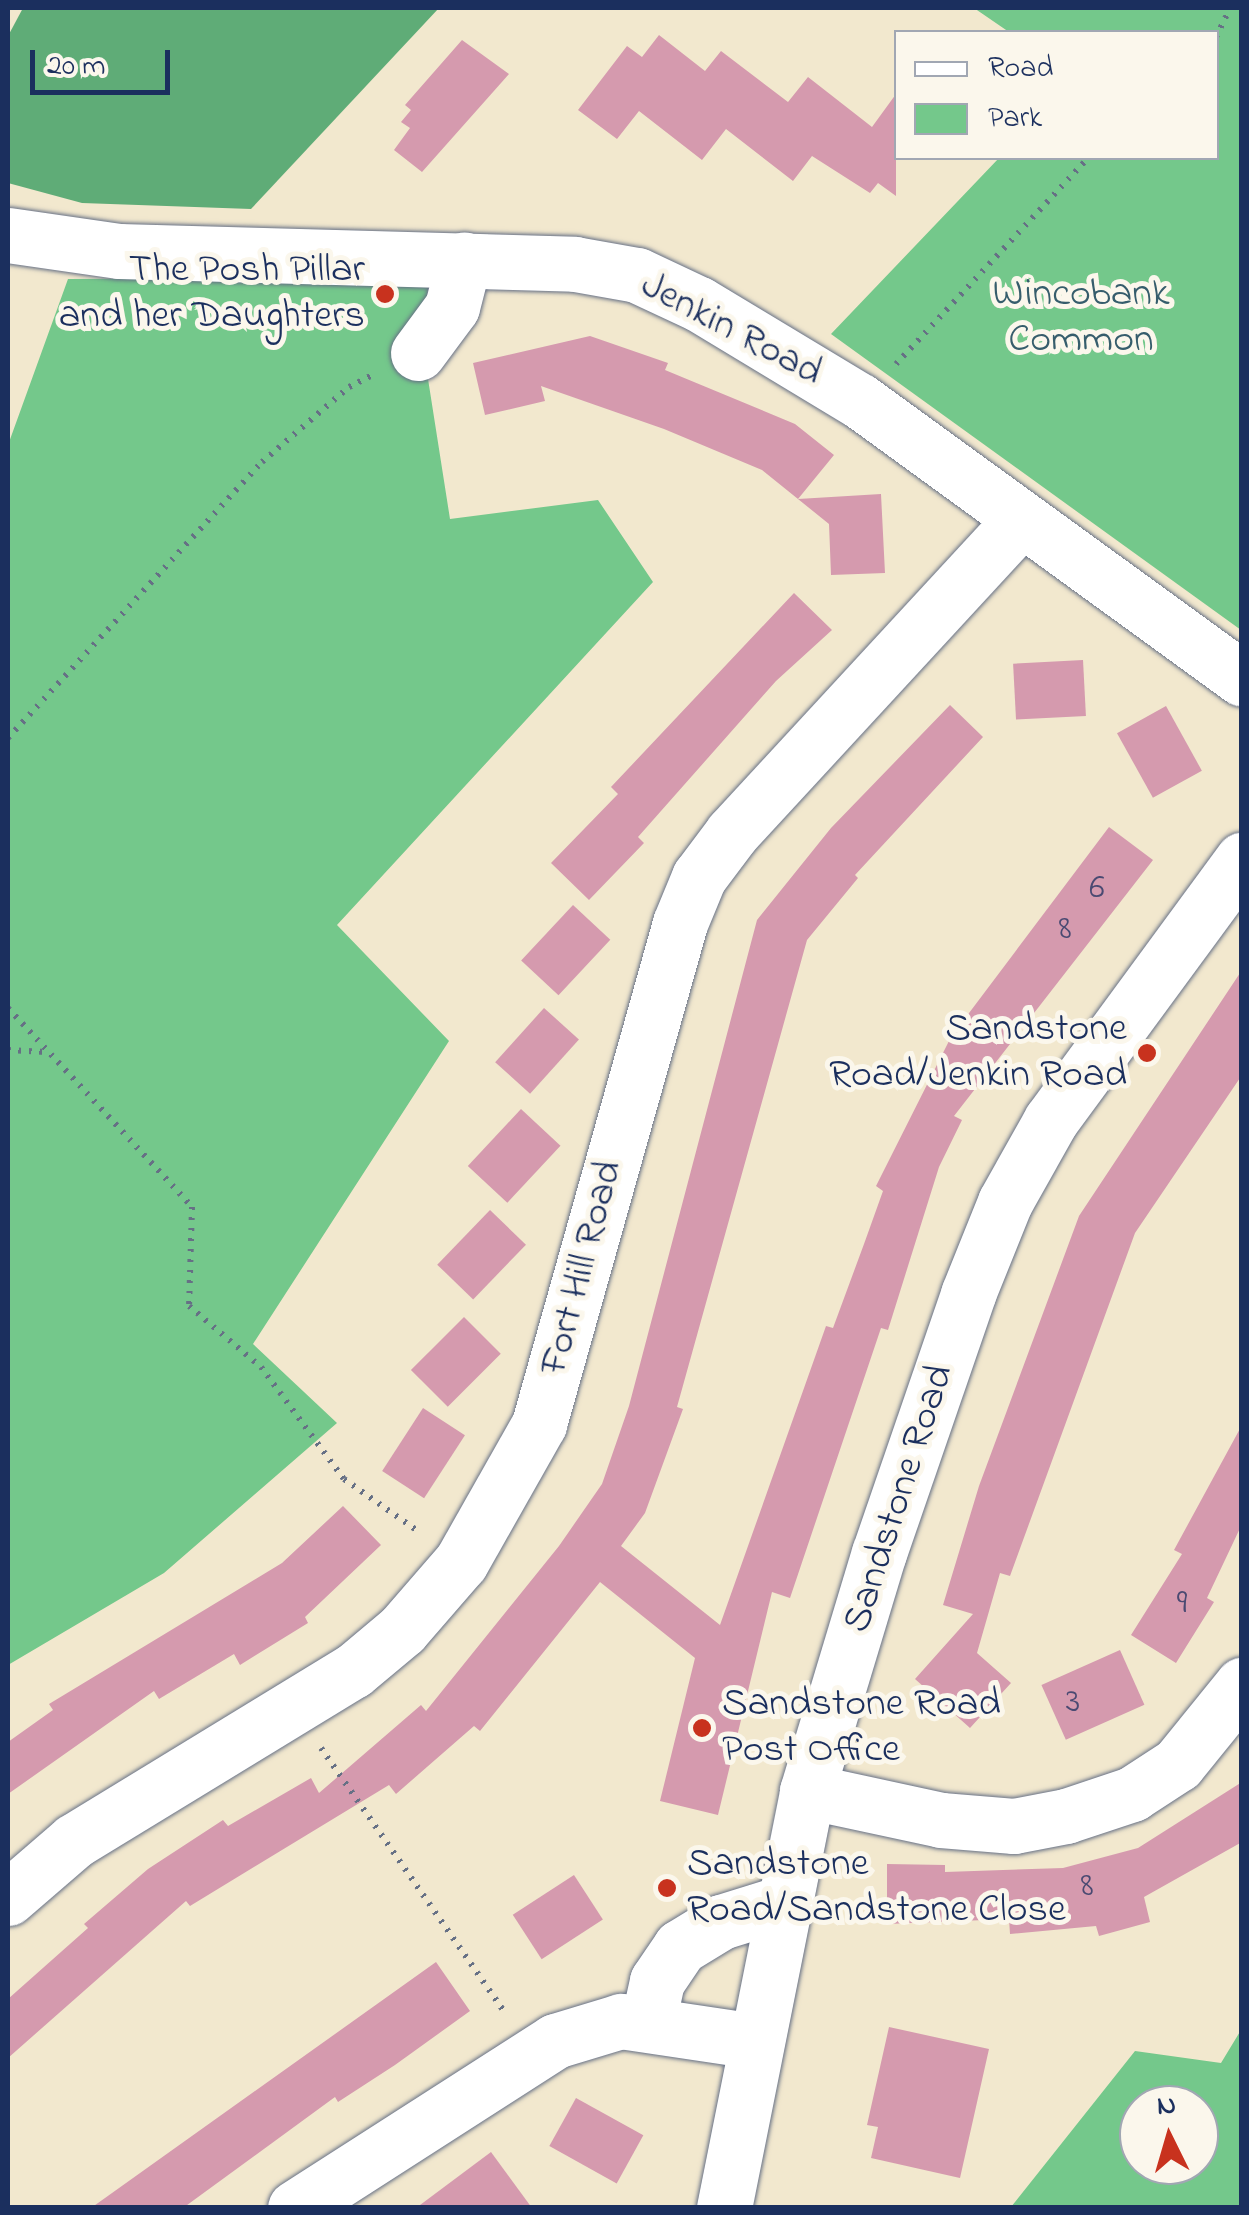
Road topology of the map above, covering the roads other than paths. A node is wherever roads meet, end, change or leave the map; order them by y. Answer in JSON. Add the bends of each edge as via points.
{"nodes":[{"id":1,"x":8,"y":235,"type":"edge"},
{"id":2,"x":464,"y":260,"type":"junction"},
{"id":3,"x":418,"y":353,"type":"road end"},
{"id":4,"x":1021,"y":520,"type":"junction"},
{"id":5,"x":1242,"y":679,"type":"edge"},
{"id":6,"x":1242,"y":860,"type":"edge"},
{"id":7,"x":1242,"y":1685,"type":"edge"},
{"id":8,"x":808,"y":1791,"type":"junction"},
{"id":9,"x":8,"y":1898,"type":"edge"},
{"id":10,"x":782,"y":1903,"type":"junction"},
{"id":11,"x":648,"y":2022,"type":"junction"},
{"id":12,"x":755,"y":2041,"type":"junction"},
{"id":13,"x":296,"y":2208,"type":"edge"},
{"id":14,"x":724,"y":2208,"type":"edge"}],
"edges":[{"from":1,"to":2,"type":"street","name":"Jenkin Road","via":[[118,251]]},
{"from":2,"to":3,"type":"street","via":[[452,307]]},
{"from":2,"to":4,"type":"street","name":"Jenkin Road","via":[[575,264],[637,275],[699,304],[860,400]]},
{"from":4,"to":5,"type":"street","name":"Jenkin Road"},
{"from":4,"to":9,"type":"street","name":"Fort Hill Road","via":[[745,818],[699,877],[674,942],[539,1424],[461,1562],[402,1630],[295,1710],[74,1842]]},
{"from":6,"to":8,"type":"street","name":"Sandstone Road","via":[[1051,1120],[1004,1202],[878,1553]]},
{"from":7,"to":8,"type":"street","via":[[1178,1764],[1132,1794],[1066,1816],[1014,1826],[941,1820]]},
{"from":8,"to":10,"type":"street","name":"Sandstone Road"},
{"from":10,"to":11,"type":"street","via":[[720,1922],[680,1946],[656,1982]]},
{"from":10,"to":12,"type":"street","name":"Sandstone Road"},
{"from":11,"to":12,"type":"street"},
{"from":11,"to":13,"type":"street","via":[[621,2020],[534,2052]]},
{"from":12,"to":14,"type":"street","name":"Sandstone Road"}]}
